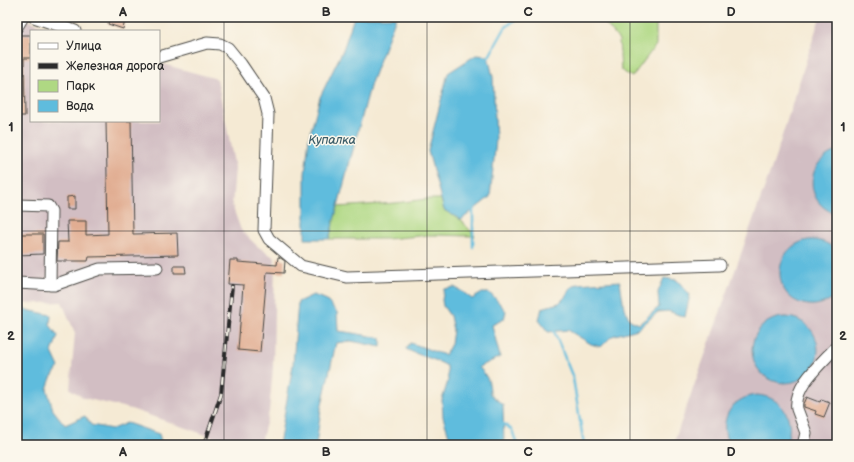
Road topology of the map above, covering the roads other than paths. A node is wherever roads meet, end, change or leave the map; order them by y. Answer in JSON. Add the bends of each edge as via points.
{"nodes":[{"id":1,"x":23,"y":17,"type":"edge"},
{"id":2,"x":34,"y":17,"type":"edge"},
{"id":3,"x":17,"y":27,"type":"edge"},
{"id":4,"x":72,"y":30,"type":"edge"},
{"id":5,"x":160,"y":57,"type":"edge"},
{"id":6,"x":17,"y":205,"type":"edge"},
{"id":7,"x":720,"y":265,"type":"dead end"},
{"id":8,"x":157,"y":268,"type":"dead end"},
{"id":9,"x":17,"y":283,"type":"edge"},
{"id":10,"x":50,"y":285,"type":"junction"},
{"id":11,"x":837,"y":346,"type":"edge"},
{"id":12,"x":803,"y":445,"type":"edge"}],
"edges":[{"from":1,"to":3,"type":"street"},
{"from":2,"to":4,"type":"street"},
{"from":5,"to":7,"type":"street","via":[[207,43],[220,44],[228,48],[264,98],[268,114],[264,230],[268,239],[301,266],[347,277]]},
{"from":6,"to":10,"type":"street","via":[[48,206],[51,211]]},
{"from":8,"to":10,"type":"street","via":[[100,269]]},
{"from":9,"to":10,"type":"street"},
{"from":11,"to":12,"type":"street","via":[[817,367],[798,395],[796,405],[806,433]]}]}
